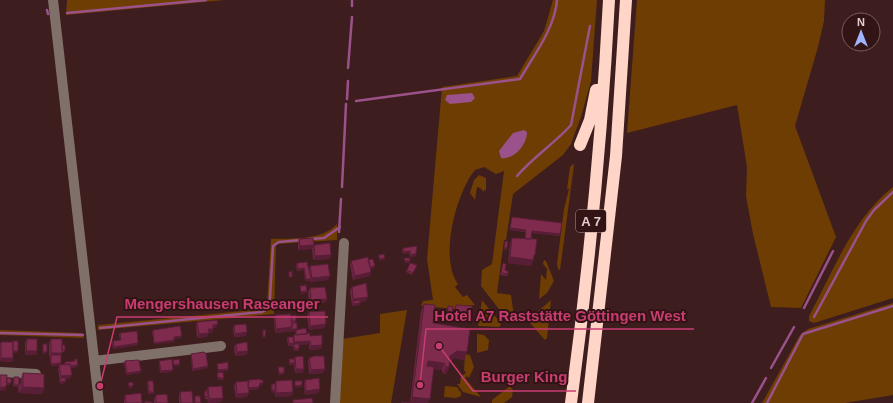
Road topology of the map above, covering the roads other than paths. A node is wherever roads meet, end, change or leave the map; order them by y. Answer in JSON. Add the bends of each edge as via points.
{"nodes":[{"id":1,"x":53,"y":0,"type":"edge"},
{"id":2,"x":609,"y":0,"type":"edge"},
{"id":3,"x":626,"y":0,"type":"edge"},
{"id":4,"x":607,"y":38,"type":"junction"},
{"id":5,"x":580,"y":145,"type":"dead end"},
{"id":6,"x":344,"y":242,"type":"dead end"},
{"id":7,"x":221,"y":346,"type":"dead end"},
{"id":8,"x":94,"y":360,"type":"junction"},
{"id":9,"x":0,"y":372,"type":"edge"},
{"id":10,"x":43,"y":374,"type":"edge"},
{"id":11,"x":99,"y":403,"type":"edge"},
{"id":12,"x":335,"y":403,"type":"edge"},
{"id":13,"x":571,"y":403,"type":"edge"},
{"id":14,"x":588,"y":403,"type":"edge"}],
"edges":[{"from":1,"to":8,"type":"street"},
{"from":2,"to":4,"type":"highway","number":"A 7"},
{"from":3,"to":14,"type":"highway","number":"A 7","via":[[616,156]]},
{"from":4,"to":5,"type":"highway","via":[[590,120]]},
{"from":4,"to":13,"type":"highway","number":"A 7","via":[[584,304]]},
{"from":6,"to":12,"type":"street"},
{"from":7,"to":8,"type":"street"},
{"from":8,"to":11,"type":"street"},
{"from":9,"to":10,"type":"street"}]}
